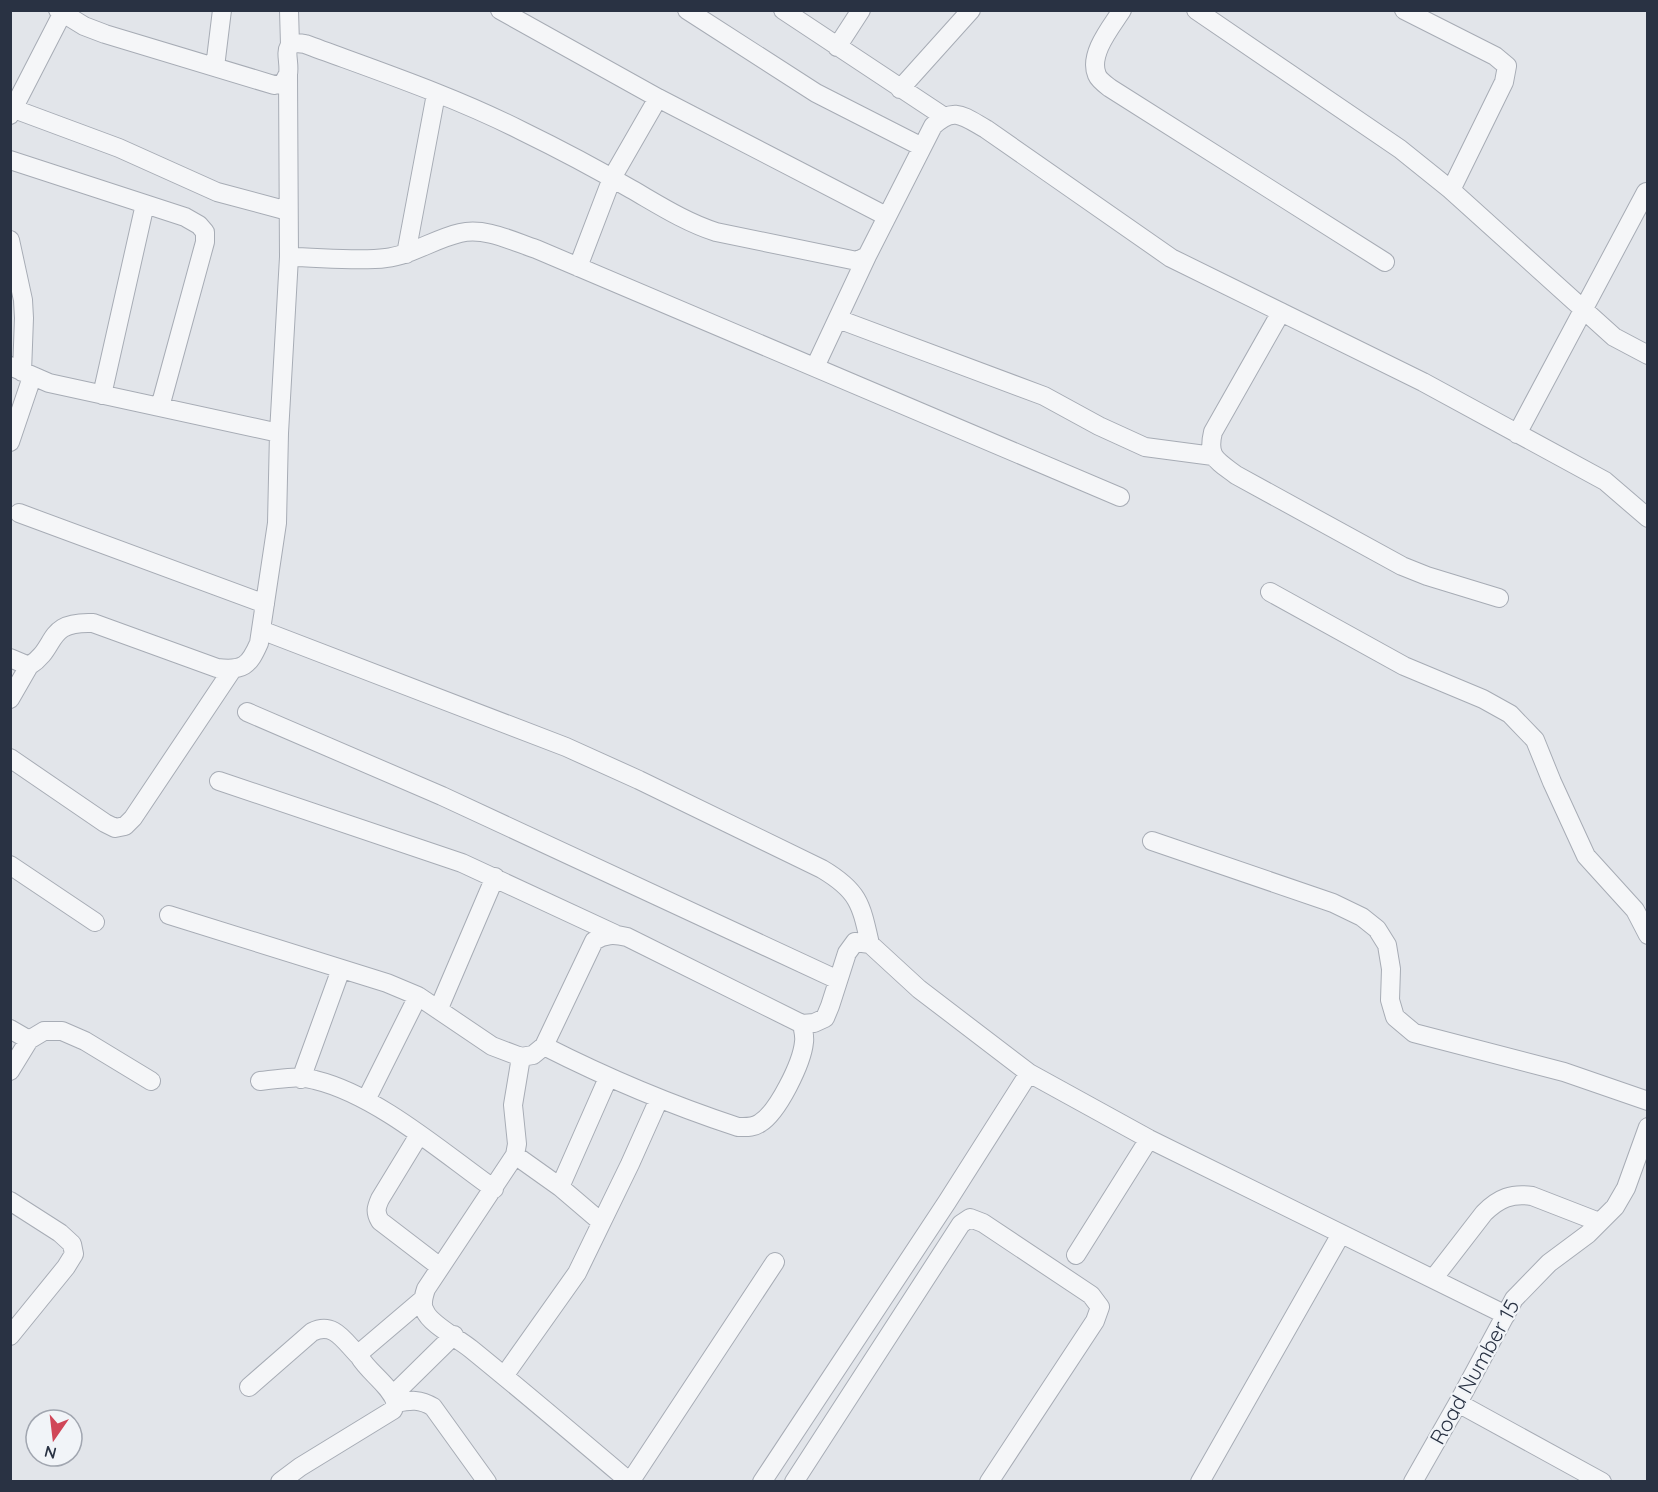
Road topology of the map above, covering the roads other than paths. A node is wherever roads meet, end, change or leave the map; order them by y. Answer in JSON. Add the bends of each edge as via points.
{"nodes":[{"id":1,"x":222,"y":10,"type":"edge"},
{"id":2,"x":289,"y":10,"type":"edge"},
{"id":3,"x":500,"y":10,"type":"edge"},
{"id":4,"x":687,"y":10,"type":"edge"},
{"id":5,"x":783,"y":10,"type":"edge"},
{"id":6,"x":861,"y":10,"type":"edge"},
{"id":7,"x":971,"y":10,"type":"edge"},
{"id":8,"x":1122,"y":10,"type":"edge"},
{"id":9,"x":1196,"y":10,"type":"edge"},
{"id":10,"x":1404,"y":10,"type":"edge"},
{"id":11,"x":60,"y":12,"type":"edge"},
{"id":12,"x":290,"y":45,"type":"junction"},
{"id":13,"x":837,"y":47,"type":"junction"},
{"id":14,"x":215,"y":67,"type":"junction"},
{"id":15,"x":288,"y":75,"type":"junction"},
{"id":16,"x":17,"y":86,"type":"edge"},
{"id":17,"x":900,"y":88,"type":"junction"},
{"id":18,"x":436,"y":94,"type":"junction"},
{"id":19,"x":658,"y":98,"type":"junction"},
{"id":20,"x":12,"y":112,"type":"edge"},
{"id":21,"x":943,"y":116,"type":"junction"},
{"id":22,"x":922,"y":147,"type":"junction"},
{"id":23,"x":10,"y":160,"type":"edge"},
{"id":24,"x":612,"y":178,"type":"junction"},
{"id":25,"x":1451,"y":190,"type":"junction"},
{"id":26,"x":1646,"y":192,"type":"dead end"},
{"id":27,"x":145,"y":204,"type":"junction"},
{"id":28,"x":288,"y":211,"type":"junction"},
{"id":29,"x":886,"y":216,"type":"junction"},
{"id":30,"x":10,"y":240,"type":"edge"},
{"id":31,"x":406,"y":254,"type":"junction"},
{"id":32,"x":867,"y":256,"type":"junction"},
{"id":33,"x":289,"y":257,"type":"junction"},
{"id":34,"x":1385,"y":262,"type":"dead end"},
{"id":35,"x":14,"y":267,"type":"edge"},
{"id":36,"x":578,"y":267,"type":"junction"},
{"id":37,"x":1582,"y":310,"type":"junction"},
{"id":38,"x":1281,"y":312,"type":"junction"},
{"id":39,"x":838,"y":319,"type":"junction"},
{"id":40,"x":1647,"y":355,"type":"edge"},
{"id":41,"x":815,"y":367,"type":"junction"},
{"id":42,"x":21,"y":372,"type":"edge"},
{"id":43,"x":102,"y":394,"type":"junction"},
{"id":44,"x":160,"y":407,"type":"junction"},
{"id":45,"x":279,"y":433,"type":"junction"},
{"id":46,"x":1517,"y":434,"type":"junction"},
{"id":47,"x":11,"y":440,"type":"edge"},
{"id":48,"x":1213,"y":456,"type":"junction"},
{"id":49,"x":1120,"y":497,"type":"dead end"},
{"id":50,"x":19,"y":513,"type":"dead end"},
{"id":51,"x":1647,"y":518,"type":"edge"},
{"id":52,"x":1270,"y":592,"type":"dead end"},
{"id":53,"x":1499,"y":598,"type":"dead end"},
{"id":54,"x":265,"y":604,"type":"junction"},
{"id":55,"x":261,"y":630,"type":"junction"},
{"id":56,"x":10,"y":658,"type":"edge"},
{"id":57,"x":29,"y":666,"type":"junction"},
{"id":58,"x":232,"y":670,"type":"junction"},
{"id":59,"x":10,"y":699,"type":"edge"},
{"id":60,"x":247,"y":712,"type":"dead end"},
{"id":61,"x":10,"y":758,"type":"edge"},
{"id":62,"x":219,"y":782,"type":"dead end"},
{"id":63,"x":1152,"y":841,"type":"dead end"},
{"id":64,"x":10,"y":865,"type":"edge"},
{"id":65,"x":495,"y":878,"type":"junction"},
{"id":66,"x":169,"y":915,"type":"dead end"},
{"id":67,"x":95,"y":922,"type":"dead end"},
{"id":68,"x":615,"y":934,"type":"junction"},
{"id":69,"x":1647,"y":935,"type":"edge"},
{"id":70,"x":870,"y":944,"type":"junction"},
{"id":71,"x":341,"y":969,"type":"junction"},
{"id":72,"x":838,"y":980,"type":"junction"},
{"id":73,"x":418,"y":996,"type":"junction"},
{"id":74,"x":439,"y":1008,"type":"junction"},
{"id":75,"x":802,"y":1024,"type":"junction"},
{"id":76,"x":10,"y":1029,"type":"edge"},
{"id":77,"x":29,"y":1040,"type":"junction"},
{"id":78,"x":544,"y":1046,"type":"junction"},
{"id":79,"x":521,"y":1057,"type":"junction"},
{"id":80,"x":10,"y":1071,"type":"edge"},
{"id":81,"x":1029,"y":1073,"type":"junction"},
{"id":82,"x":608,"y":1078,"type":"junction"},
{"id":83,"x":301,"y":1079,"type":"junction"},
{"id":84,"x":151,"y":1081,"type":"dead end"},
{"id":85,"x":260,"y":1081,"type":"dead end"},
{"id":86,"x":658,"y":1099,"type":"junction"},
{"id":87,"x":366,"y":1100,"type":"junction"},
{"id":88,"x":1647,"y":1101,"type":"edge"},
{"id":89,"x":1647,"y":1128,"type":"edge"},
{"id":90,"x":419,"y":1135,"type":"junction"},
{"id":91,"x":1149,"y":1139,"type":"junction"},
{"id":92,"x":515,"y":1155,"type":"junction"},
{"id":93,"x":560,"y":1187,"type":"junction"},
{"id":94,"x":494,"y":1189,"type":"junction"},
{"id":95,"x":10,"y":1201,"type":"edge"},
{"id":96,"x":602,"y":1222,"type":"junction"},
{"id":97,"x":1599,"y":1222,"type":"junction"},
{"id":98,"x":1341,"y":1234,"type":"junction"},
{"id":99,"x":1076,"y":1255,"type":"dead end"},
{"id":100,"x":775,"y":1262,"type":"dead end"},
{"id":101,"x":440,"y":1267,"type":"junction"},
{"id":102,"x":1433,"y":1279,"type":"junction"},
{"id":103,"x":423,"y":1299,"type":"junction"},
{"id":104,"x":1506,"y":1315,"type":"junction"},
{"id":105,"x":454,"y":1335,"type":"junction"},
{"id":106,"x":10,"y":1336,"type":"edge"},
{"id":107,"x":359,"y":1356,"type":"junction"},
{"id":108,"x":504,"y":1376,"type":"junction"},
{"id":109,"x":249,"y":1387,"type":"dead end"},
{"id":110,"x":394,"y":1399,"type":"junction"},
{"id":111,"x":1458,"y":1403,"type":"junction"},
{"id":112,"x":280,"y":1482,"type":"edge"},
{"id":113,"x":487,"y":1482,"type":"edge"},
{"id":114,"x":630,"y":1482,"type":"edge"},
{"id":115,"x":762,"y":1482,"type":"edge"},
{"id":116,"x":794,"y":1482,"type":"edge"},
{"id":117,"x":989,"y":1482,"type":"edge"},
{"id":118,"x":1200,"y":1482,"type":"edge"},
{"id":119,"x":1413,"y":1482,"type":"edge"},
{"id":120,"x":1602,"y":1482,"type":"edge"}],
"edges":[{"from":1,"to":14,"type":"street"},
{"from":2,"to":12,"type":"street"},
{"from":3,"to":19,"type":"street"},
{"from":4,"to":22,"type":"street","via":[[816,93]]},
{"from":5,"to":13,"type":"street"},
{"from":6,"to":13,"type":"street"},
{"from":7,"to":17,"type":"street"},
{"from":8,"to":34,"type":"street","via":[[1097,52],[1097,76],[1110,88]]},
{"from":9,"to":25,"type":"street","via":[[1400,149]]},
{"from":10,"to":25,"type":"street","via":[[1495,56],[1507,66],[1504,82]]},
{"from":11,"to":14,"type":"street","via":[[105,34]]},
{"from":11,"to":16,"type":"street"},
{"from":12,"to":15,"type":"street"},
{"from":12,"to":18,"type":"street","via":[[305,44]]},
{"from":13,"to":17,"type":"street"},
{"from":14,"to":15,"type":"street","via":[[274,85],[283,83]]},
{"from":15,"to":28,"type":"street"},
{"from":16,"to":20,"type":"street"},
{"from":17,"to":21,"type":"street"},
{"from":18,"to":24,"type":"street","via":[[519,129]]},
{"from":18,"to":31,"type":"street"},
{"from":19,"to":24,"type":"street"},
{"from":19,"to":29,"type":"street"},
{"from":20,"to":28,"type":"street","via":[[119,148],[217,192]]},
{"from":21,"to":22,"type":"street"},
{"from":21,"to":38,"type":"street","via":[[955,114],[986,129],[1172,258]]},
{"from":22,"to":29,"type":"street"},
{"from":23,"to":27,"type":"street"},
{"from":24,"to":32,"type":"street","via":[[677,217],[716,232],[857,261]]},
{"from":24,"to":36,"type":"street"},
{"from":25,"to":37,"type":"street"},
{"from":26,"to":37,"type":"street"},
{"from":27,"to":43,"type":"street"},
{"from":27,"to":44,"type":"street","via":[[185,217],[205,232]]},
{"from":28,"to":33,"type":"street"},
{"from":29,"to":32,"type":"street"},
{"from":30,"to":35,"type":"street"},
{"from":31,"to":33,"type":"street","via":[[385,258]]},
{"from":31,"to":36,"type":"street","via":[[460,233],[476,232],[500,236]]},
{"from":32,"to":39,"type":"street"},
{"from":33,"to":45,"type":"street"},
{"from":35,"to":42,"type":"street","via":[[24,318]]},
{"from":36,"to":41,"type":"street"},
{"from":37,"to":40,"type":"street","via":[[1614,337]]},
{"from":37,"to":46,"type":"street"},
{"from":38,"to":46,"type":"street","via":[[1423,382]]},
{"from":38,"to":48,"type":"street","via":[[1214,432],[1210,446]]},
{"from":39,"to":41,"type":"street"},
{"from":39,"to":48,"type":"street","via":[[1044,396],[1145,447]]},
{"from":41,"to":49,"type":"street"},
{"from":42,"to":43,"type":"street","via":[[49,383]]},
{"from":42,"to":47,"type":"street"},
{"from":43,"to":44,"type":"street"},
{"from":44,"to":45,"type":"street"},
{"from":45,"to":54,"type":"street","via":[[277,523]]},
{"from":46,"to":51,"type":"street","via":[[1605,481]]},
{"from":48,"to":53,"type":"street","via":[[1236,475],[1402,566]]},
{"from":50,"to":54,"type":"street"},
{"from":52,"to":69,"type":"street","via":[[1404,666],[1510,714],[1535,740],[1587,856],[1635,910]]},
{"from":54,"to":55,"type":"street"},
{"from":55,"to":58,"type":"street","via":[[253,657]]},
{"from":55,"to":70,"type":"street","via":[[566,747],[822,869],[852,891],[864,916]]},
{"from":56,"to":57,"type":"street"},
{"from":57,"to":58,"type":"street","via":[[63,628],[93,623]]},
{"from":57,"to":59,"type":"street"},
{"from":58,"to":61,"type":"street","via":[[125,826],[115,828],[105,823]]},
{"from":60,"to":72,"type":"street","via":[[442,795]]},
{"from":62,"to":65,"type":"street","via":[[462,863]]},
{"from":63,"to":88,"type":"street","via":[[1333,903],[1362,917],[1377,929],[1387,945],[1390,1000],[1395,1017],[1414,1033],[1564,1072]]},
{"from":64,"to":67,"type":"street"},
{"from":65,"to":68,"type":"street"},
{"from":65,"to":74,"type":"street"},
{"from":66,"to":71,"type":"street"},
{"from":68,"to":75,"type":"street"},
{"from":68,"to":78,"type":"street","via":[[594,941]]},
{"from":70,"to":72,"type":"street","via":[[855,942]]},
{"from":70,"to":81,"type":"street","via":[[919,989]]},
{"from":71,"to":73,"type":"street"},
{"from":71,"to":83,"type":"street"},
{"from":72,"to":75,"type":"street","via":[[825,1017]]},
{"from":73,"to":74,"type":"street"},
{"from":73,"to":87,"type":"street"},
{"from":74,"to":79,"type":"street","via":[[492,1046]]},
{"from":75,"to":86,"type":"street","via":[[805,1040],[798,1069],[762,1123],[738,1127]]},
{"from":76,"to":77,"type":"street"},
{"from":77,"to":80,"type":"street"},
{"from":77,"to":84,"type":"street","via":[[44,1031],[62,1030]]},
{"from":78,"to":79,"type":"street","via":[[533,1055]]},
{"from":78,"to":82,"type":"street"},
{"from":79,"to":92,"type":"street","via":[[513,1105],[518,1144]]},
{"from":81,"to":91,"type":"street"},
{"from":81,"to":115,"type":"street"},
{"from":82,"to":86,"type":"street"},
{"from":82,"to":93,"type":"street"},
{"from":83,"to":85,"type":"street"},
{"from":83,"to":87,"type":"street","via":[[314,1079]]},
{"from":86,"to":96,"type":"street"},
{"from":87,"to":90,"type":"street"},
{"from":89,"to":97,"type":"street","name":"Road Number 15","via":[[1626,1188],[1615,1207]]},
{"from":90,"to":94,"type":"street"},
{"from":90,"to":101,"type":"street","via":[[380,1199],[376,1215]]},
{"from":91,"to":98,"type":"street"},
{"from":91,"to":99,"type":"street"},
{"from":92,"to":93,"type":"street"},
{"from":92,"to":94,"type":"street"},
{"from":93,"to":96,"type":"street"},
{"from":94,"to":101,"type":"street"},
{"from":95,"to":106,"type":"street","via":[[60,1233],[72,1244],[74,1254]]},
{"from":96,"to":108,"type":"street","via":[[577,1273]]},
{"from":97,"to":102,"type":"street","via":[[1532,1196],[1506,1196],[1484,1213]]},
{"from":97,"to":104,"type":"street","name":"Road Number 15","via":[[1526,1285]]},
{"from":98,"to":102,"type":"street"},
{"from":98,"to":118,"type":"street"},
{"from":100,"to":114,"type":"street"},
{"from":101,"to":103,"type":"street"},
{"from":102,"to":104,"type":"street"},
{"from":103,"to":105,"type":"street","via":[[424,1311]]},
{"from":103,"to":107,"type":"street"},
{"from":104,"to":111,"type":"street","name":"Road Number 15"},
{"from":105,"to":108,"type":"street"},
{"from":105,"to":110,"type":"street"},
{"from":107,"to":109,"type":"street","via":[[332,1329],[323,1327],[312,1332]]},
{"from":107,"to":110,"type":"street"},
{"from":108,"to":114,"type":"street"},
{"from":110,"to":112,"type":"street","via":[[393,1410],[384,1417]]},
{"from":110,"to":113,"type":"street","via":[[424,1402],[433,1407]]},
{"from":111,"to":119,"type":"street","name":"Road Number 15"},
{"from":111,"to":120,"type":"street"},
{"from":116,"to":117,"type":"street","via":[[962,1224],[970,1218],[1091,1294],[1100,1306],[1095,1321]]}]}
